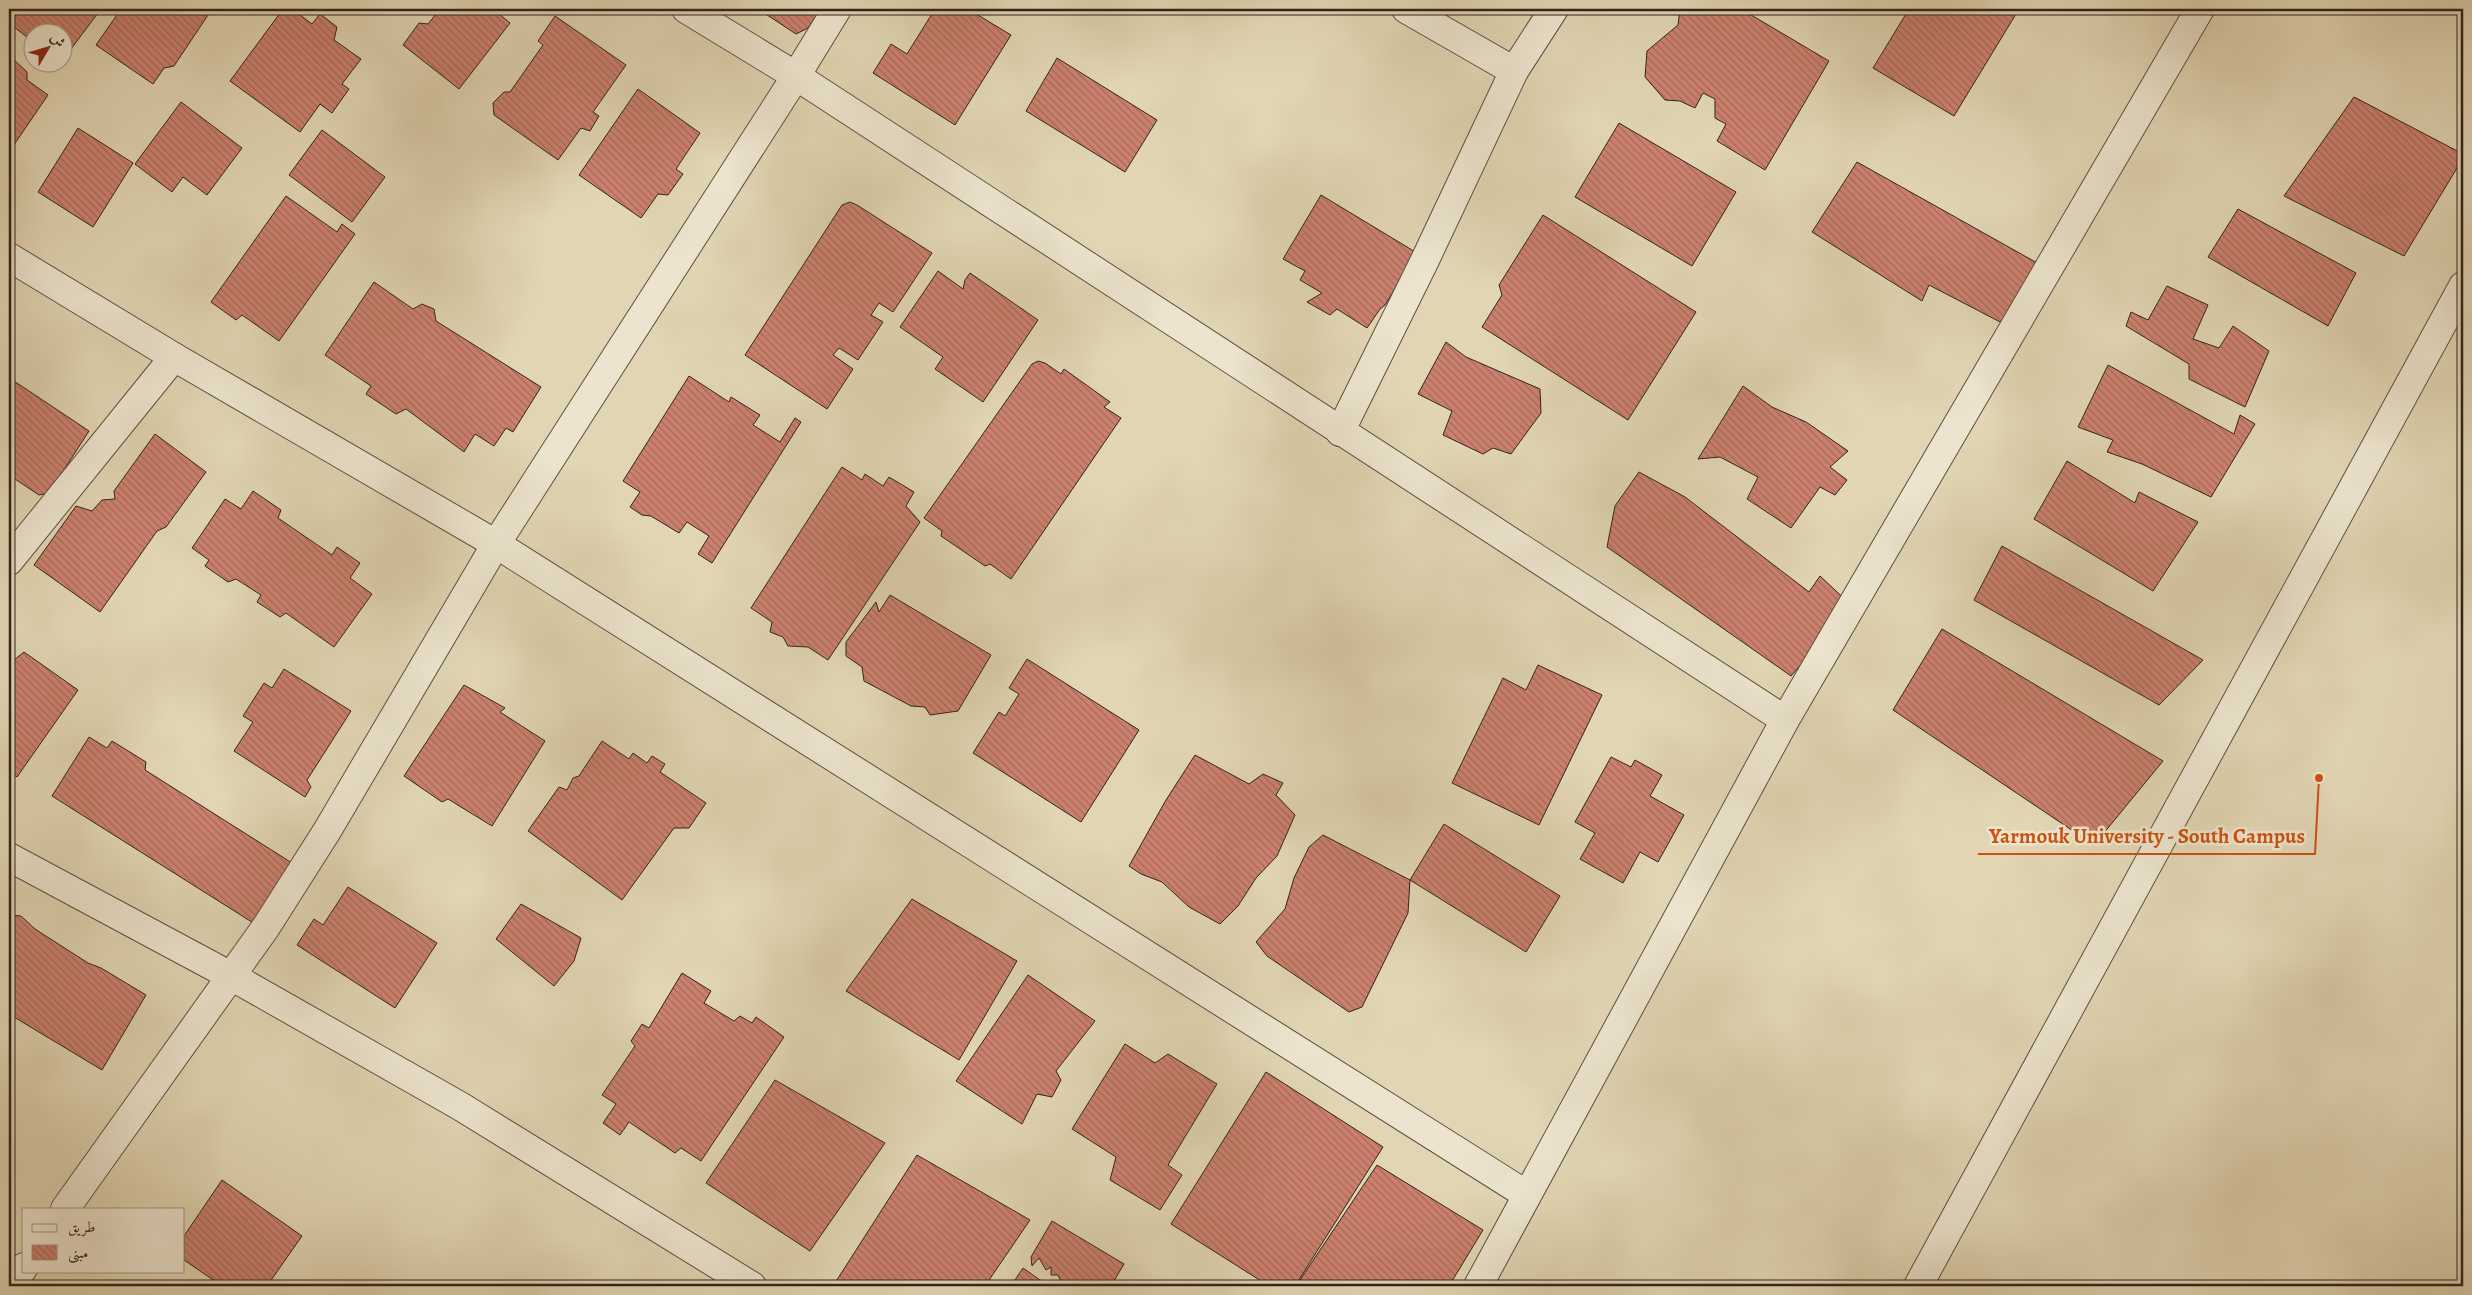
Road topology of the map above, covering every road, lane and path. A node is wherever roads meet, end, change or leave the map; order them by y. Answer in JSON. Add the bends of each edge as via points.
{"nodes":[{"id":1,"x":686,"y":9,"type":"edge"},
{"id":2,"x":836,"y":9,"type":"edge"},
{"id":3,"x":1406,"y":9,"type":"edge"},
{"id":4,"x":1554,"y":9,"type":"edge"},
{"id":5,"x":2200,"y":9,"type":"edge"},
{"id":6,"x":1514,"y":71,"type":"junction"},
{"id":7,"x":796,"y":76,"type":"junction"},
{"id":8,"x":9,"y":257,"type":"edge"},
{"id":9,"x":2463,"y":286,"type":"edge"},
{"id":10,"x":174,"y":357,"type":"junction"},
{"id":11,"x":1340,"y":432,"type":"junction"},
{"id":12,"x":496,"y":544,"type":"junction"},
{"id":13,"x":9,"y":561,"type":"edge"},
{"id":14,"x":1785,"y":720,"type":"junction"},
{"id":15,"x":9,"y":857,"type":"edge"},
{"id":16,"x":231,"y":976,"type":"junction"},
{"id":17,"x":1527,"y":1196,"type":"junction"},
{"id":18,"x":66,"y":1208,"type":"edge"},
{"id":19,"x":22,"y":1270,"type":"edge"},
{"id":20,"x":745,"y":1285,"type":"edge"},
{"id":21,"x":10,"y":1286,"type":"edge"},
{"id":22,"x":1478,"y":1286,"type":"edge"},
{"id":23,"x":1918,"y":1286,"type":"edge"}],
"edges":[{"from":1,"to":7,"type":"street"},
{"from":2,"to":7,"type":"street"},
{"from":3,"to":6,"type":"street"},
{"from":4,"to":6,"type":"street"},
{"from":5,"to":14,"type":"street"},
{"from":6,"to":11,"type":"street"},
{"from":7,"to":11,"type":"street"},
{"from":7,"to":12,"type":"street"},
{"from":8,"to":10,"type":"street"},
{"from":9,"to":23,"type":"street"},
{"from":10,"to":12,"type":"street"},
{"from":10,"to":13,"type":"street"},
{"from":11,"to":14,"type":"street"},
{"from":12,"to":16,"type":"street","via":[[326,831]]},
{"from":12,"to":17,"type":"street"},
{"from":14,"to":17,"type":"street"},
{"from":15,"to":16,"type":"street"},
{"from":16,"to":18,"type":"street"},
{"from":16,"to":20,"type":"street","via":[[460,1106]]},
{"from":17,"to":22,"type":"street"},
{"from":19,"to":21,"type":"street"}]}
